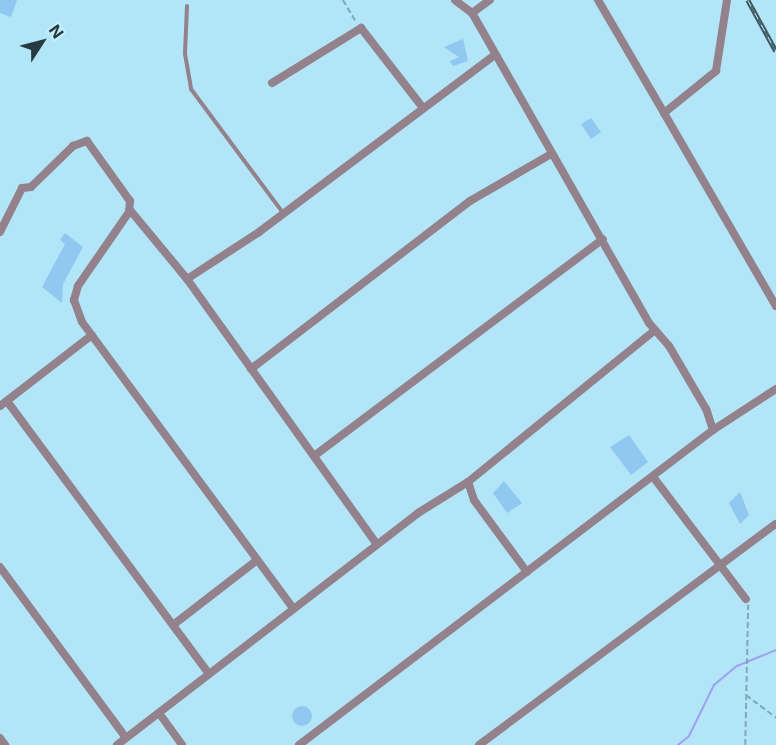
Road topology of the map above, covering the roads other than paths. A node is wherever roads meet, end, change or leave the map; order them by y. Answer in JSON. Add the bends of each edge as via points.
{"nodes":[{"id":1,"x":455,"y":0,"type":"edge"},
{"id":2,"x":490,"y":0,"type":"edge"},
{"id":3,"x":598,"y":0,"type":"edge"},
{"id":4,"x":727,"y":0,"type":"edge"},
{"id":5,"x":187,"y":6,"type":"dead end"},
{"id":6,"x":472,"y":14,"type":"junction"},
{"id":7,"x":492,"y":57,"type":"junction"},
{"id":8,"x":272,"y":83,"type":"dead end"},
{"id":9,"x":423,"y":108,"type":"junction"},
{"id":10,"x":664,"y":113,"type":"junction"},
{"id":11,"x":551,"y":154,"type":"junction"},
{"id":12,"x":130,"y":210,"type":"junction"},
{"id":13,"x":283,"y":213,"type":"junction"},
{"id":14,"x":0,"y":232,"type":"edge"},
{"id":15,"x":603,"y":239,"type":"junction"},
{"id":16,"x":187,"y":279,"type":"junction"},
{"id":17,"x":776,"y":306,"type":"edge"},
{"id":18,"x":655,"y":330,"type":"junction"},
{"id":19,"x":92,"y":335,"type":"junction"},
{"id":20,"x":250,"y":369,"type":"junction"},
{"id":21,"x":776,"y":389,"type":"edge"},
{"id":22,"x":4,"y":403,"type":"edge"},
{"id":23,"x":713,"y":430,"type":"junction"},
{"id":24,"x":314,"y":456,"type":"junction"},
{"id":25,"x":654,"y":478,"type":"junction"},
{"id":26,"x":468,"y":482,"type":"junction"},
{"id":27,"x":776,"y":524,"type":"edge"},
{"id":28,"x":377,"y":544,"type":"junction"},
{"id":29,"x":258,"y":560,"type":"junction"},
{"id":30,"x":0,"y":567,"type":"edge"},
{"id":31,"x":722,"y":567,"type":"junction"},
{"id":32,"x":527,"y":572,"type":"junction"},
{"id":33,"x":746,"y":598,"type":"road end"},
{"id":34,"x":292,"y":608,"type":"junction"},
{"id":35,"x":173,"y":625,"type":"junction"},
{"id":36,"x":208,"y":673,"type":"junction"},
{"id":37,"x":159,"y":713,"type":"junction"},
{"id":38,"x":0,"y":738,"type":"edge"},
{"id":39,"x":126,"y":738,"type":"junction"},
{"id":40,"x":5,"y":745,"type":"edge"},
{"id":41,"x":117,"y":745,"type":"edge"},
{"id":42,"x":182,"y":745,"type":"edge"},
{"id":43,"x":299,"y":745,"type":"edge"},
{"id":44,"x":479,"y":745,"type":"edge"}],
"edges":[{"from":1,"to":6,"type":"street"},
{"from":2,"to":6,"type":"street"},
{"from":3,"to":10,"type":"street"},
{"from":4,"to":10,"type":"street","via":[[716,71]]},
{"from":5,"to":13,"type":"lane","via":[[185,54],[191,89]]},
{"from":6,"to":7,"type":"street"},
{"from":7,"to":9,"type":"street"},
{"from":7,"to":11,"type":"street"},
{"from":8,"to":9,"type":"street","via":[[361,28]]},
{"from":9,"to":13,"type":"street"},
{"from":10,"to":17,"type":"street"},
{"from":11,"to":15,"type":"street"},
{"from":11,"to":20,"type":"street","via":[[470,201]]},
{"from":12,"to":14,"type":"street","via":[[130,201],[87,141],[17,194]]},
{"from":12,"to":16,"type":"street"},
{"from":12,"to":19,"type":"street","via":[[78,286],[74,300]]},
{"from":13,"to":16,"type":"street"},
{"from":15,"to":18,"type":"street"},
{"from":15,"to":24,"type":"street"},
{"from":16,"to":20,"type":"street"},
{"from":18,"to":23,"type":"street","via":[[706,409]]},
{"from":18,"to":26,"type":"street"},
{"from":19,"to":22,"type":"street"},
{"from":19,"to":29,"type":"street"},
{"from":20,"to":24,"type":"street"},
{"from":21,"to":23,"type":"street"},
{"from":22,"to":35,"type":"street"},
{"from":23,"to":25,"type":"street"},
{"from":24,"to":28,"type":"street"},
{"from":25,"to":31,"type":"street"},
{"from":25,"to":32,"type":"street"},
{"from":26,"to":28,"type":"street"},
{"from":26,"to":32,"type":"street","via":[[474,500]]},
{"from":27,"to":31,"type":"street"},
{"from":28,"to":34,"type":"street"},
{"from":29,"to":34,"type":"street"},
{"from":29,"to":35,"type":"street"},
{"from":30,"to":39,"type":"street"},
{"from":31,"to":33,"type":"street"},
{"from":31,"to":44,"type":"street"},
{"from":32,"to":43,"type":"street"},
{"from":34,"to":36,"type":"street"},
{"from":35,"to":36,"type":"street"},
{"from":36,"to":37,"type":"street"},
{"from":37,"to":39,"type":"street"},
{"from":37,"to":42,"type":"street"},
{"from":38,"to":40,"type":"street"},
{"from":39,"to":41,"type":"street"}]}
